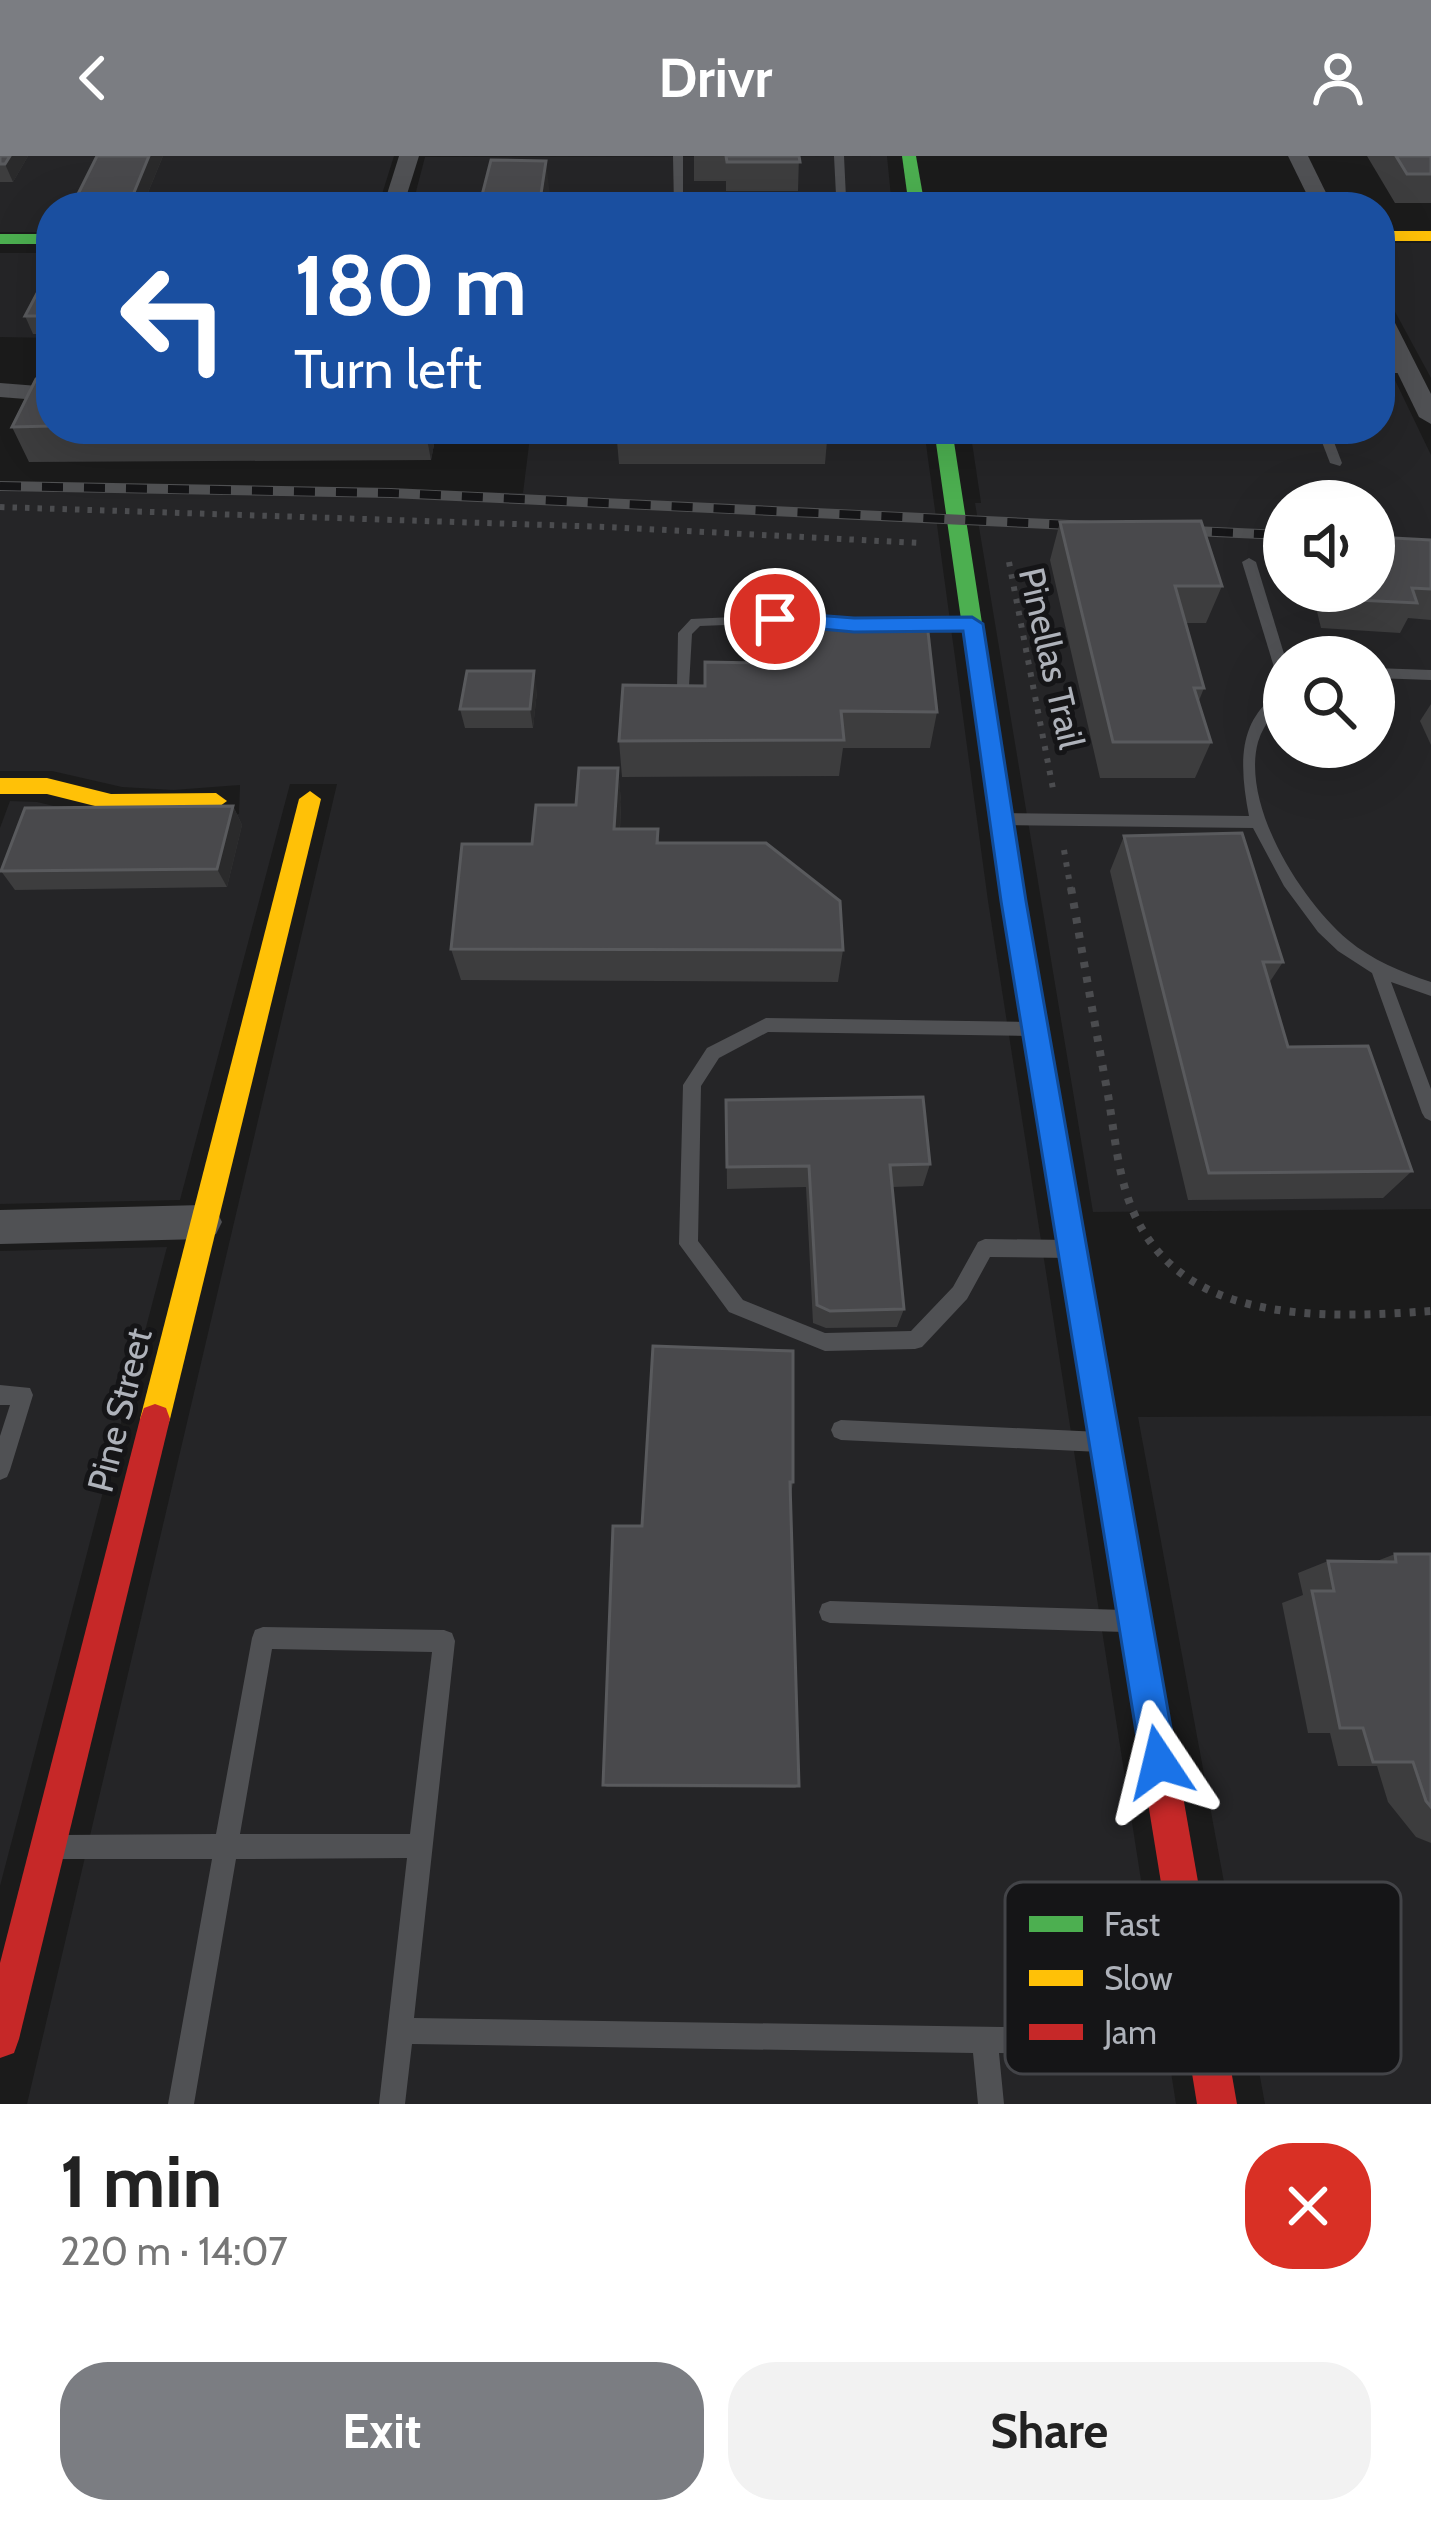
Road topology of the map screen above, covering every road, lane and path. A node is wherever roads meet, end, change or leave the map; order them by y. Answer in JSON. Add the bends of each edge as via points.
{"nodes":[{"id":1,"x":409,"y":156,"type":"edge"},
{"id":2,"x":678,"y":156,"type":"edge"},
{"id":3,"x":839,"y":156,"type":"edge"},
{"id":4,"x":909,"y":156,"type":"edge"},
{"id":5,"x":1298,"y":156,"type":"edge"},
{"id":6,"x":826,"y":171,"type":"dead end"},
{"id":7,"x":840,"y":172,"type":"junction"},
{"id":8,"x":398,"y":192,"type":"edge"},
{"id":9,"x":678,"y":192,"type":"edge"},
{"id":10,"x":841,"y":192,"type":"edge"},
{"id":11,"x":915,"y":192,"type":"edge"},
{"id":12,"x":1316,"y":192,"type":"edge"},
{"id":13,"x":1395,"y":236,"type":"edge"},
{"id":14,"x":1431,"y":236,"type":"edge"},
{"id":15,"x":0,"y":239,"type":"edge"},
{"id":16,"x":36,"y":239,"type":"edge"},
{"id":17,"x":1395,"y":340,"type":"edge"},
{"id":18,"x":1418,"y":378,"type":"edge"},
{"id":19,"x":0,"y":390,"type":"edge"},
{"id":20,"x":36,"y":394,"type":"edge"},
{"id":21,"x":36,"y":395,"type":"edge"},
{"id":22,"x":0,"y":401,"type":"edge"},
{"id":23,"x":1431,"y":417,"type":"edge"},
{"id":24,"x":946,"y":444,"type":"edge"},
{"id":25,"x":1328,"y":444,"type":"edge"},
{"id":26,"x":1336,"y":463,"type":"dead end"},
{"id":27,"x":0,"y":507,"type":"edge"},
{"id":28,"x":960,"y":545,"type":"junction"},
{"id":29,"x":1249,"y":562,"type":"dead end"},
{"id":30,"x":972,"y":624,"type":"junction"},
{"id":31,"x":875,"y":625,"type":"edge"},
{"id":32,"x":895,"y":625,"type":"edge"},
{"id":33,"x":1272,"y":636,"type":"edge"},
{"id":34,"x":1395,"y":674,"type":"edge"},
{"id":35,"x":1431,"y":675,"type":"edge"},
{"id":36,"x":682,"y":686,"type":"edge"},
{"id":37,"x":1263,"y":713,"type":"edge"},
{"id":38,"x":0,"y":786,"type":"edge"},
{"id":39,"x":310,"y":799,"type":"dead end"},
{"id":40,"x":216,"y":801,"type":"edge"},
{"id":41,"x":1001,"y":819,"type":"junction"},
{"id":42,"x":1059,"y":821,"type":"junction"},
{"id":43,"x":1258,"y":822,"type":"junction"},
{"id":44,"x":1380,"y":974,"type":"junction"},
{"id":45,"x":1431,"y":989,"type":"edge"},
{"id":46,"x":1035,"y":1029,"type":"junction"},
{"id":47,"x":1431,"y":1113,"type":"edge"},
{"id":48,"x":202,"y":1222,"type":"junction"},
{"id":49,"x":0,"y":1227,"type":"edge"},
{"id":50,"x":1072,"y":1249,"type":"junction"},
{"id":51,"x":1431,"y":1311,"type":"edge"},
{"id":52,"x":11,"y":1395,"type":"edge"},
{"id":53,"x":841,"y":1430,"type":"dead end"},
{"id":54,"x":1105,"y":1442,"type":"junction"},
{"id":55,"x":0,"y":1470,"type":"edge"},
{"id":56,"x":830,"y":1612,"type":"dead end"},
{"id":57,"x":1135,"y":1622,"type":"junction"},
{"id":58,"x":225,"y":1846,"type":"junction"},
{"id":59,"x":421,"y":1846,"type":"junction"},
{"id":60,"x":47,"y":1847,"type":"junction"},
{"id":61,"x":1179,"y":1882,"type":"edge"},
{"id":62,"x":400,"y":2031,"type":"junction"},
{"id":63,"x":0,"y":2039,"type":"edge"},
{"id":64,"x":985,"y":2040,"type":"junction"},
{"id":65,"x":1005,"y":2040,"type":"edge"},
{"id":66,"x":1212,"y":2074,"type":"edge"},
{"id":67,"x":182,"y":2104,"type":"edge"},
{"id":68,"x":392,"y":2104,"type":"edge"},
{"id":69,"x":991,"y":2104,"type":"edge"},
{"id":70,"x":1217,"y":2104,"type":"edge"}],
"edges":[{"from":1,"to":8,"type":"street"},
{"from":2,"to":9,"type":"lane"},
{"from":3,"to":7,"type":"lane"},
{"from":4,"to":11,"type":"street"},
{"from":5,"to":12,"type":"street"},
{"from":6,"to":7,"type":"lane"},
{"from":7,"to":10,"type":"lane"},
{"from":13,"to":14,"type":"street"},
{"from":15,"to":16,"type":"street"},
{"from":17,"to":18,"type":"street"},
{"from":18,"to":23,"type":"street"},
{"from":19,"to":20,"type":"street"},
{"from":21,"to":22,"type":"street"},
{"from":24,"to":28,"type":"street"},
{"from":25,"to":26,"type":"lane"},
{"from":27,"to":28,"type":"path","name":"Pinellas Trail"},
{"from":28,"to":30,"type":"street"},
{"from":28,"to":42,"type":"path","name":"Pinellas Trail","via":[[1011,563]]},
{"from":29,"to":33,"type":"lane"},
{"from":30,"to":32,"type":"lane"},
{"from":30,"to":41,"type":"street"},
{"from":31,"to":36,"type":"lane","via":[[696,622],[685,633]]},
{"from":34,"to":35,"type":"lane"},
{"from":37,"to":43,"type":"lane","via":[[1246,760]]},
{"from":38,"to":40,"type":"street","via":[[46,786],[111,802]]},
{"from":39,"to":48,"type":"street","name":"Pine Street"},
{"from":41,"to":42,"type":"lane"},
{"from":41,"to":46,"type":"street"},
{"from":42,"to":43,"type":"lane"},
{"from":42,"to":51,"type":"path","name":"Pinellas Trail","via":[[1124,1186],[1144,1233],[1196,1281],[1268,1314]]},
{"from":43,"to":44,"type":"lane","via":[[1295,895]]},
{"from":44,"to":45,"type":"lane"},
{"from":44,"to":47,"type":"lane"},
{"from":46,"to":50,"type":"street"},
{"from":46,"to":50,"type":"lane","via":[[766,1025],[713,1053],[692,1085],[688,1244],[736,1306],[825,1342],[915,1340],[960,1293],[985,1248]]},
{"from":48,"to":49,"type":"street"},
{"from":48,"to":60,"type":"street","name":"Pine Street"},
{"from":50,"to":54,"type":"street"},
{"from":52,"to":55,"type":"lane"},
{"from":53,"to":54,"type":"lane"},
{"from":54,"to":57,"type":"street"},
{"from":56,"to":57,"type":"lane"},
{"from":57,"to":61,"type":"street"},
{"from":58,"to":59,"type":"lane"},
{"from":58,"to":59,"type":"lane","via":[[263,1638],[444,1641]]},
{"from":58,"to":60,"type":"lane"},
{"from":58,"to":67,"type":"lane"},
{"from":59,"to":62,"type":"lane"},
{"from":60,"to":63,"type":"street","name":"Pine Street"},
{"from":62,"to":64,"type":"lane"},
{"from":62,"to":68,"type":"lane"},
{"from":64,"to":65,"type":"lane"},
{"from":64,"to":69,"type":"lane"},
{"from":66,"to":70,"type":"street"}]}
